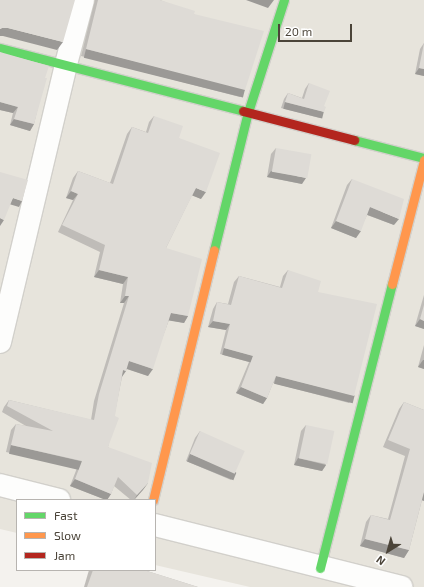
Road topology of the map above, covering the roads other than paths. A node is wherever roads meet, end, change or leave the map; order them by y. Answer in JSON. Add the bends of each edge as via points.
{"nodes":[{"id":1,"x":83,"y":0,"type":"edge"},
{"id":2,"x":284,"y":0,"type":"edge"},
{"id":3,"x":0,"y":48,"type":"edge"},
{"id":4,"x":66,"y":64,"type":"junction"},
{"id":5,"x":248,"y":112,"type":"junction"},
{"id":6,"x":424,"y":159,"type":"edge"},
{"id":7,"x":0,"y":342,"type":"edge"},
{"id":8,"x":0,"y":485,"type":"edge"},
{"id":9,"x":55,"y":499,"type":"edge"},
{"id":10,"x":153,"y":499,"type":"edge"},
{"id":11,"x":156,"y":525,"type":"edge"},
{"id":12,"x":320,"y":568,"type":"junction"},
{"id":13,"x":401,"y":587,"type":"edge"}],
"edges":[{"from":1,"to":4,"type":"street"},
{"from":2,"to":5,"type":"street"},
{"from":3,"to":4,"type":"street"},
{"from":4,"to":5,"type":"street"},
{"from":4,"to":7,"type":"street"},
{"from":5,"to":6,"type":"street"},
{"from":5,"to":10,"type":"street"},
{"from":6,"to":12,"type":"street"},
{"from":8,"to":9,"type":"street"},
{"from":11,"to":12,"type":"street"},
{"from":12,"to":13,"type":"street"}]}
